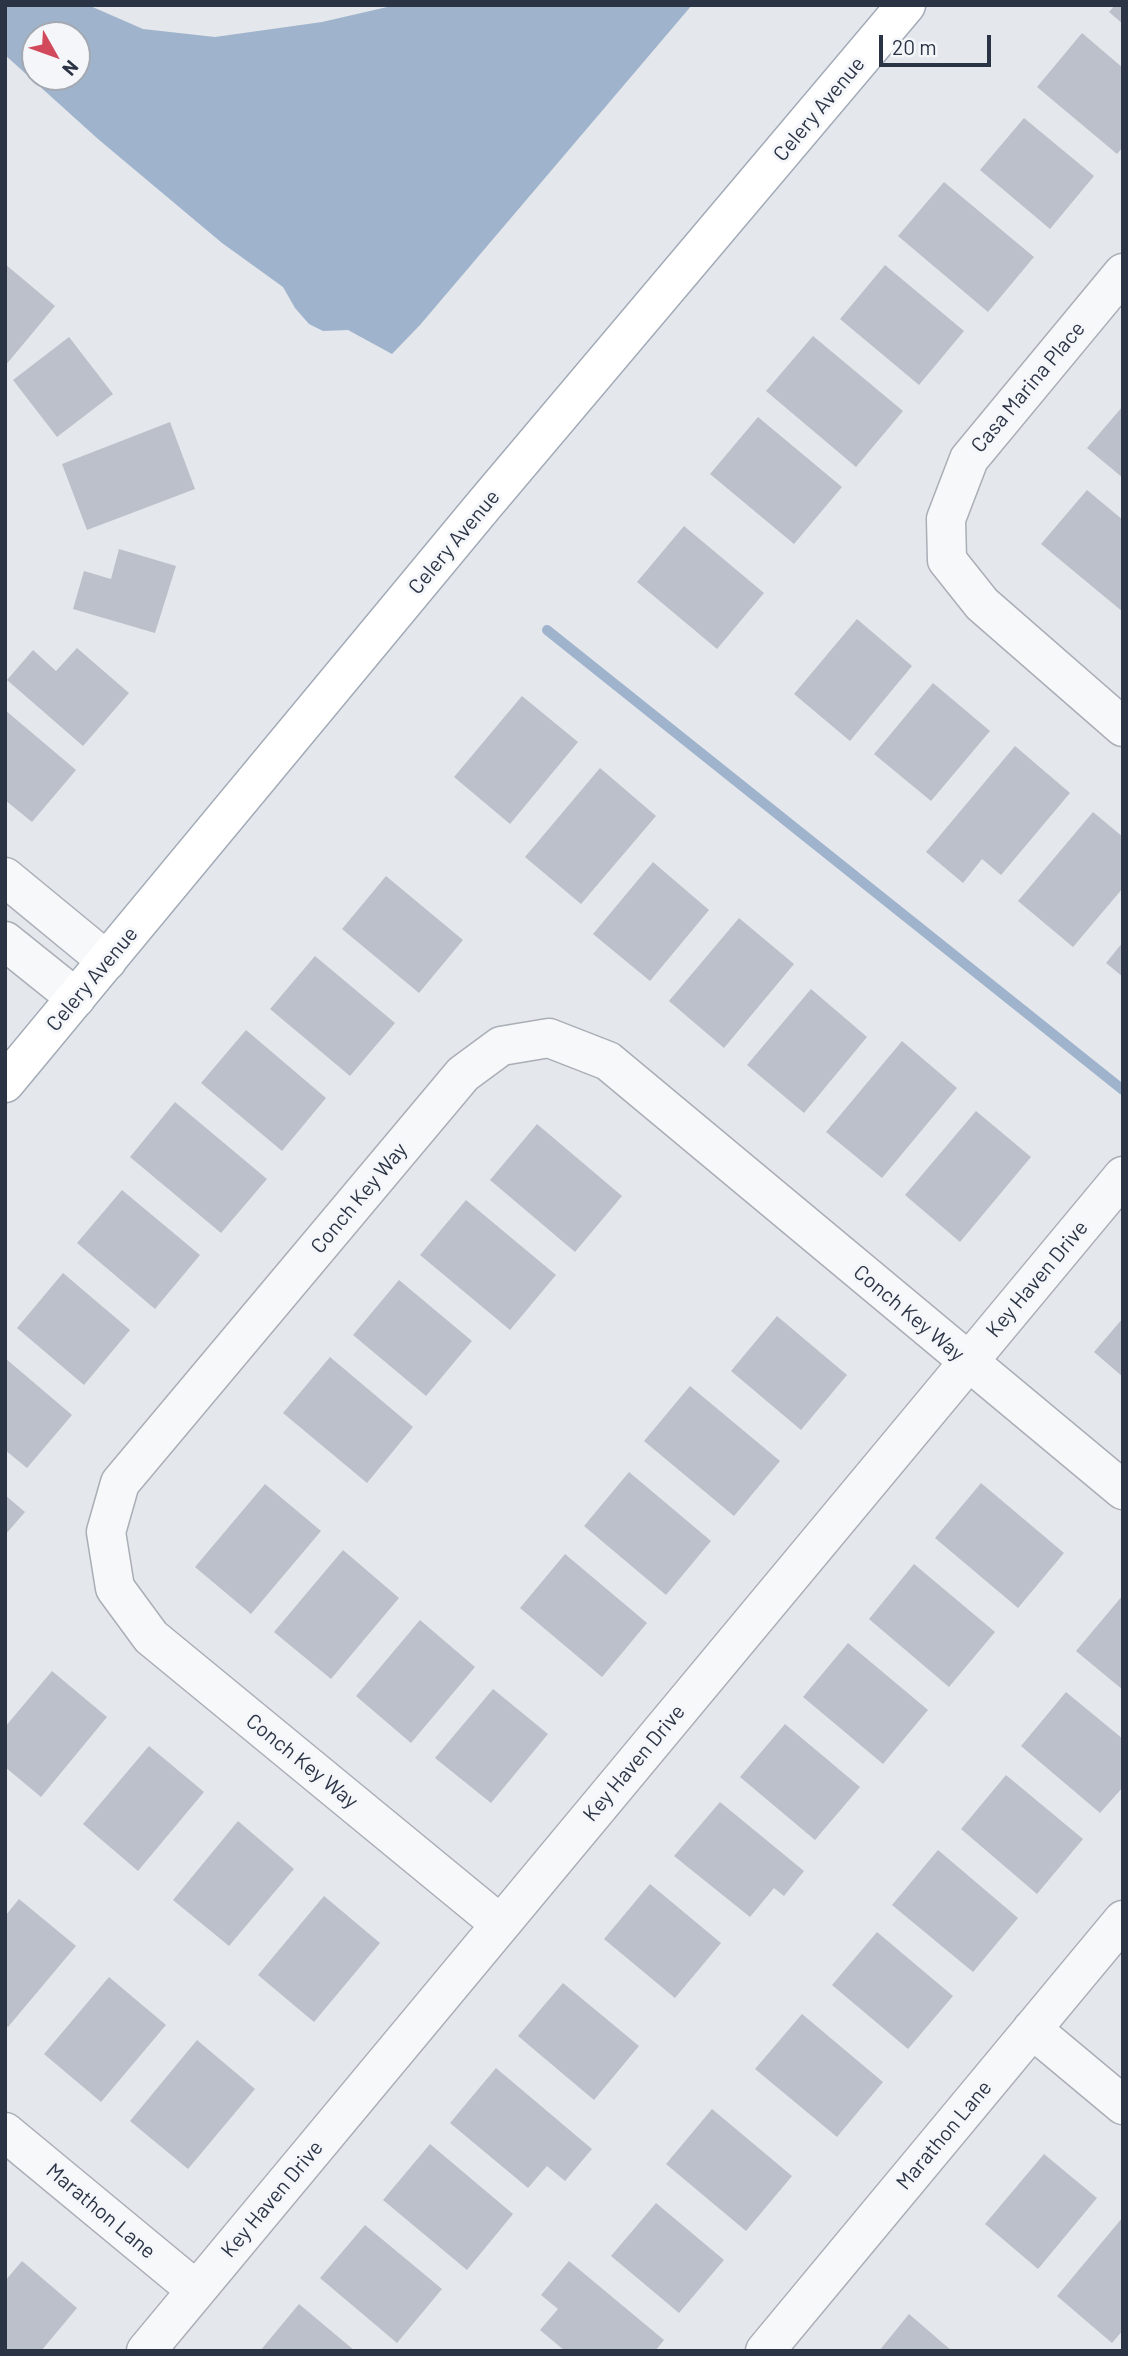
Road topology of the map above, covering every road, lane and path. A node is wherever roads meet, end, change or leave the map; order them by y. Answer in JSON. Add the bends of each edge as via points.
{"nodes":[{"id":1,"x":906,"y":5,"type":"edge"},
{"id":2,"x":1123,"y":273,"type":"edge"},
{"id":3,"x":1123,"y":727,"type":"edge"},
{"id":4,"x":5,"y":877,"type":"edge"},
{"id":5,"x":5,"y":941,"type":"edge"},
{"id":6,"x":107,"y":961,"type":"junction"},
{"id":7,"x":76,"y":998,"type":"junction"},
{"id":8,"x":5,"y":1083,"type":"edge"},
{"id":9,"x":1123,"y":1176,"type":"edge"},
{"id":10,"x":968,"y":1362,"type":"junction"},
{"id":11,"x":1123,"y":1490,"type":"edge"},
{"id":12,"x":1123,"y":1920,"type":"edge"},
{"id":13,"x":500,"y":1924,"type":"junction"},
{"id":14,"x":1032,"y":2029,"type":"junction"},
{"id":15,"x":1123,"y":2105,"type":"edge"},
{"id":16,"x":5,"y":2132,"type":"edge"},
{"id":17,"x":196,"y":2290,"type":"junction"},
{"id":18,"x":146,"y":2351,"type":"edge"},
{"id":19,"x":765,"y":2351,"type":"edge"}],
"edges":[{"from":1,"to":6,"type":"main road","name":"Celery Avenue"},
{"from":2,"to":3,"type":"street","name":"Casa Marina Place","via":[[969,458],[946,519],[947,560],[982,604]]},
{"from":4,"to":6,"type":"street"},
{"from":5,"to":7,"type":"street"},
{"from":6,"to":7,"type":"main road","name":"Celery Avenue"},
{"from":7,"to":8,"type":"main road","name":"Celery Avenue"},
{"from":9,"to":10,"type":"street","name":"Key Haven Drive"},
{"from":10,"to":11,"type":"street","name":"Conch Key Way"},
{"from":10,"to":13,"type":"street","name":"Key Haven Drive"},
{"from":10,"to":13,"type":"street","name":"Conch Key Way","via":[[608,1062],[549,1038],[501,1046],[463,1074],[120,1483],[106,1532],[115,1588],[151,1637]]},
{"from":12,"to":14,"type":"street","name":"Marathon Lane"},
{"from":13,"to":17,"type":"street","name":"Key Haven Drive"},
{"from":14,"to":15,"type":"street"},
{"from":14,"to":19,"type":"street","name":"Marathon Lane"},
{"from":16,"to":17,"type":"street","name":"Marathon Lane"},
{"from":17,"to":18,"type":"street","name":"Key Haven Drive"}]}
